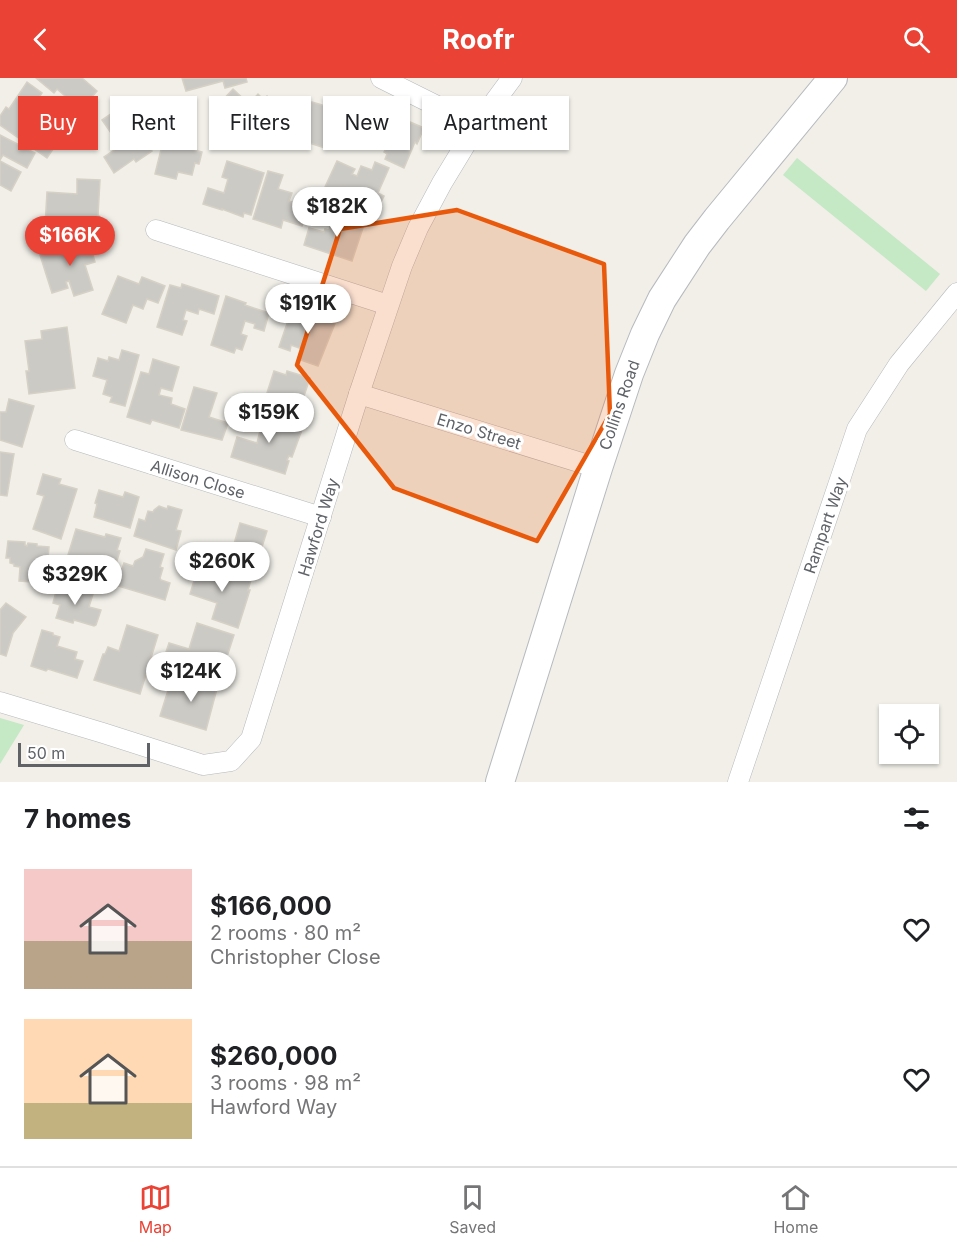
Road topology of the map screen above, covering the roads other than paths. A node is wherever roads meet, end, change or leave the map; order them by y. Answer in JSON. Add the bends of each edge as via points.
{"nodes":[{"id":1,"x":381,"y":78,"type":"edge"},
{"id":2,"x":512,"y":78,"type":"edge"},
{"id":3,"x":810,"y":78,"type":"edge"},
{"id":4,"x":833,"y":78,"type":"edge"},
{"id":5,"x":499,"y":96,"type":"edge"},
{"id":6,"x":422,"y":98,"type":"edge"},
{"id":7,"x":462,"y":150,"type":"edge"},
{"id":8,"x":156,"y":230,"type":"dead end"},
{"id":9,"x":957,"y":292,"type":"edge"},
{"id":10,"x":388,"y":305,"type":"junction"},
{"id":11,"x":359,"y":394,"type":"junction"},
{"id":12,"x":75,"y":440,"type":"dead end"},
{"id":13,"x":590,"y":465,"type":"junction"},
{"id":14,"x":321,"y":517,"type":"junction"},
{"id":15,"x":0,"y":702,"type":"edge"},
{"id":16,"x":481,"y":782,"type":"edge"},
{"id":17,"x":500,"y":782,"type":"edge"},
{"id":18,"x":738,"y":782,"type":"edge"}],
"edges":[{"from":1,"to":6,"type":"street"},
{"from":2,"to":5,"type":"street","name":"Hawford Way"},
{"from":3,"to":13,"type":"main road","name":"Collins Road","via":[[696,214],[658,270],[640,302],[599,405]]},
{"from":4,"to":13,"type":"main road","name":"Collins Road","via":[[717,219],[677,275],[637,354]]},
{"from":7,"to":10,"type":"street","name":"Hawford Way","via":[[418,228]]},
{"from":8,"to":10,"type":"street"},
{"from":9,"to":18,"type":"street","name":"Rampart Way","via":[[899,364],[857,429]]},
{"from":10,"to":11,"type":"street","name":"Hawford Way"},
{"from":11,"to":13,"type":"street","name":"Enzo Street"},
{"from":11,"to":14,"type":"street","name":"Hawford Way"},
{"from":12,"to":14,"type":"street","name":"Allison Close"},
{"from":13,"to":16,"type":"main road","name":"Collins Road"},
{"from":13,"to":17,"type":"main road","name":"Collins Road"},
{"from":14,"to":15,"type":"street","name":"Hawford Way","via":[[251,739],[231,761],[203,765]]}]}
